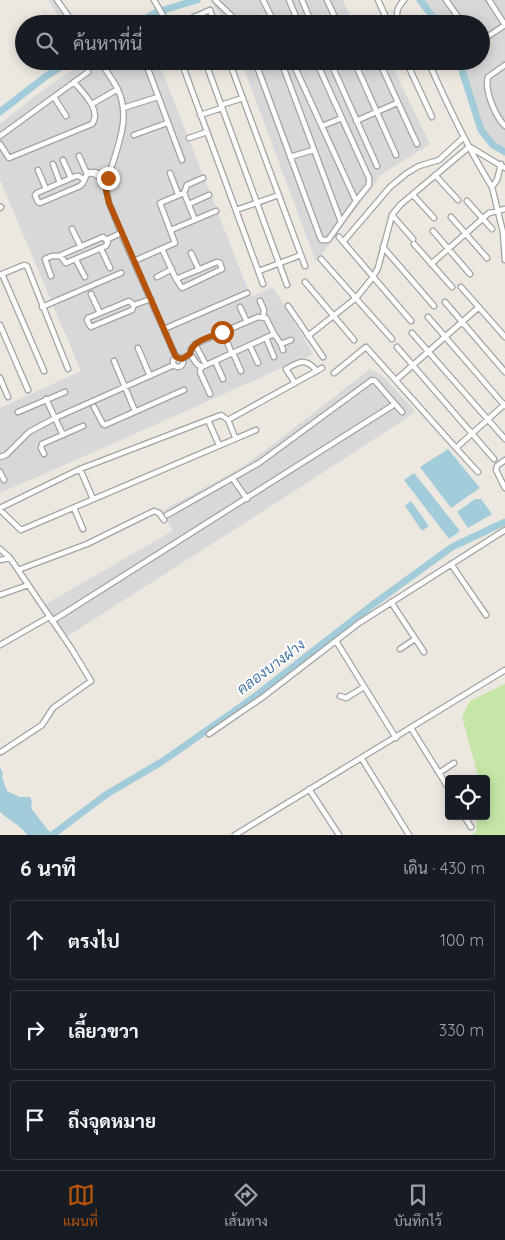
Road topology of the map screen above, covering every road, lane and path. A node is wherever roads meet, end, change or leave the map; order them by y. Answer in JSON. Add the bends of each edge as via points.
{"nodes":[{"id":1,"x":57,"y":0,"type":"edge"},
{"id":2,"x":154,"y":0,"type":"edge"},
{"id":3,"x":263,"y":0,"type":"edge"},
{"id":4,"x":289,"y":0,"type":"edge"},
{"id":5,"x":302,"y":0,"type":"edge"},
{"id":6,"x":327,"y":0,"type":"edge"},
{"id":7,"x":378,"y":0,"type":"edge"},
{"id":8,"x":403,"y":0,"type":"edge"},
{"id":9,"x":489,"y":0,"type":"edge"},
{"id":10,"x":216,"y":1,"type":"edge"},
{"id":11,"x":448,"y":1,"type":"edge"},
{"id":12,"x":68,"y":15,"type":"edge"},
{"id":13,"x":163,"y":15,"type":"edge"},
{"id":14,"x":202,"y":15,"type":"edge"},
{"id":15,"x":212,"y":15,"type":"edge"},
{"id":16,"x":231,"y":15,"type":"edge"},
{"id":17,"x":270,"y":15,"type":"edge"},
{"id":18,"x":295,"y":15,"type":"edge"},
{"id":19,"x":308,"y":15,"type":"edge"},
{"id":20,"x":334,"y":15,"type":"edge"},
{"id":21,"x":385,"y":15,"type":"edge"},
{"id":22,"x":397,"y":15,"type":"edge"},
{"id":23,"x":457,"y":15,"type":"edge"},
{"id":24,"x":505,"y":25,"type":"edge"},
{"id":25,"x":490,"y":35,"type":"edge"},
{"id":26,"x":505,"y":65,"type":"edge"},
{"id":27,"x":106,"y":70,"type":"edge"},
{"id":28,"x":149,"y":70,"type":"edge"},
{"id":29,"x":184,"y":70,"type":"edge"},
{"id":30,"x":209,"y":70,"type":"edge"},
{"id":31,"x":232,"y":70,"type":"edge"},
{"id":32,"x":258,"y":70,"type":"edge"},
{"id":33,"x":284,"y":70,"type":"edge"},
{"id":34,"x":296,"y":70,"type":"edge"},
{"id":35,"x":320,"y":70,"type":"edge"},
{"id":36,"x":334,"y":70,"type":"edge"},
{"id":37,"x":358,"y":70,"type":"edge"},
{"id":38,"x":383,"y":70,"type":"edge"},
{"id":39,"x":410,"y":70,"type":"edge"},
{"id":40,"x":432,"y":70,"type":"edge"},
{"id":41,"x":88,"y":72,"type":"dead end"},
{"id":42,"x":74,"y":82,"type":"junction"},
{"id":43,"x":118,"y":89,"type":"junction"},
{"id":44,"x":54,"y":97,"type":"junction"},
{"id":45,"x":158,"y":97,"type":"junction"},
{"id":46,"x":243,"y":98,"type":"junction"},
{"id":47,"x":397,"y":102,"type":"junction"},
{"id":48,"x":92,"y":104,"type":"junction"},
{"id":49,"x":221,"y":107,"type":"junction"},
{"id":50,"x":123,"y":108,"type":"junction"},
{"id":51,"x":377,"y":112,"type":"junction"},
{"id":52,"x":200,"y":115,"type":"junction"},
{"id":53,"x":66,"y":116,"type":"dead end"},
{"id":54,"x":432,"y":117,"type":"dead end"},
{"id":55,"x":342,"y":118,"type":"junction"},
{"id":56,"x":505,"y":118,"type":"edge"},
{"id":57,"x":498,"y":119,"type":"junction"},
{"id":58,"x":356,"y":121,"type":"junction"},
{"id":59,"x":167,"y":123,"type":"junction"},
{"id":60,"x":322,"y":126,"type":"junction"},
{"id":61,"x":505,"y":126,"type":"edge"},
{"id":62,"x":206,"y":132,"type":"junction"},
{"id":63,"x":134,"y":135,"type":"dead end"},
{"id":64,"x":0,"y":136,"type":"edge"},
{"id":65,"x":464,"y":137,"type":"junction"},
{"id":66,"x":189,"y":138,"type":"dead end"},
{"id":67,"x":0,"y":144,"type":"edge"},
{"id":68,"x":417,"y":144,"type":"dead end"},
{"id":69,"x":469,"y":146,"type":"junction"},
{"id":70,"x":313,"y":150,"type":"junction"},
{"id":71,"x":396,"y":155,"type":"dead end"},
{"id":72,"x":79,"y":156,"type":"dead end"},
{"id":73,"x":290,"y":157,"type":"junction"},
{"id":74,"x":63,"y":160,"type":"dead end"},
{"id":75,"x":182,"y":160,"type":"dead end"},
{"id":76,"x":440,"y":160,"type":"junction"},
{"id":77,"x":53,"y":164,"type":"dead end"},
{"id":78,"x":377,"y":166,"type":"dead end"},
{"id":79,"x":503,"y":166,"type":"edge"},
{"id":80,"x":445,"y":168,"type":"junction"},
{"id":81,"x":38,"y":170,"type":"dead end"},
{"id":82,"x":88,"y":173,"type":"junction"},
{"id":83,"x":170,"y":173,"type":"dead end"},
{"id":84,"x":435,"y":175,"type":"junction"},
{"id":85,"x":71,"y":178,"type":"junction"},
{"id":86,"x":203,"y":178,"type":"dead end"},
{"id":87,"x":83,"y":179,"type":"junction"},
{"id":88,"x":108,"y":179,"type":"junction"},
{"id":89,"x":60,"y":183,"type":"junction"},
{"id":90,"x":492,"y":187,"type":"junction"},
{"id":91,"x":46,"y":189,"type":"junction"},
{"id":92,"x":181,"y":194,"type":"junction"},
{"id":93,"x":209,"y":195,"type":"dead end"},
{"id":94,"x":279,"y":195,"type":"junction"},
{"id":95,"x":413,"y":195,"type":"junction"},
{"id":96,"x":458,"y":200,"type":"dead end"},
{"id":97,"x":356,"y":201,"type":"junction"},
{"id":98,"x":467,"y":201,"type":"dead end"},
{"id":99,"x":257,"y":202,"type":"junction"},
{"id":100,"x":189,"y":204,"type":"junction"},
{"id":101,"x":505,"y":209,"type":"edge"},
{"id":102,"x":236,"y":210,"type":"junction"},
{"id":103,"x":499,"y":210,"type":"junction"},
{"id":104,"x":216,"y":211,"type":"dead end"},
{"id":105,"x":392,"y":215,"type":"junction"},
{"id":106,"x":450,"y":217,"type":"dead end"},
{"id":107,"x":434,"y":218,"type":"dead end"},
{"id":108,"x":482,"y":218,"type":"junction"},
{"id":109,"x":195,"y":220,"type":"junction"},
{"id":110,"x":341,"y":222,"type":"junction"},
{"id":111,"x":72,"y":229,"type":"dead end"},
{"id":112,"x":492,"y":229,"type":"dead end"},
{"id":113,"x":171,"y":230,"type":"junction"},
{"id":114,"x":433,"y":231,"type":"dead end"},
{"id":115,"x":465,"y":233,"type":"junction"},
{"id":116,"x":122,"y":234,"type":"junction"},
{"id":117,"x":504,"y":236,"type":"edge"},
{"id":118,"x":339,"y":237,"type":"dead end"},
{"id":119,"x":107,"y":241,"type":"junction"},
{"id":120,"x":344,"y":242,"type":"junction"},
{"id":121,"x":81,"y":247,"type":"junction"},
{"id":122,"x":383,"y":247,"type":"junction"},
{"id":123,"x":101,"y":248,"type":"junction"},
{"id":124,"x":448,"y":248,"type":"junction"},
{"id":125,"x":162,"y":249,"type":"junction"},
{"id":126,"x":191,"y":253,"type":"dead end"},
{"id":127,"x":301,"y":255,"type":"junction"},
{"id":128,"x":60,"y":256,"type":"junction"},
{"id":129,"x":487,"y":258,"type":"dead end"},
{"id":130,"x":321,"y":259,"type":"dead end"},
{"id":131,"x":76,"y":260,"type":"junction"},
{"id":132,"x":505,"y":260,"type":"edge"},
{"id":133,"x":134,"y":262,"type":"junction"},
{"id":134,"x":280,"y":263,"type":"junction"},
{"id":135,"x":431,"y":264,"type":"junction"},
{"id":136,"x":305,"y":266,"type":"dead end"},
{"id":137,"x":110,"y":268,"type":"dead end"},
{"id":138,"x":172,"y":269,"type":"junction"},
{"id":139,"x":197,"y":271,"type":"junction"},
{"id":140,"x":259,"y":271,"type":"junction"},
{"id":141,"x":121,"y":273,"type":"dead end"},
{"id":142,"x":1,"y":274,"type":"edge"},
{"id":143,"x":470,"y":274,"type":"dead end"},
{"id":144,"x":51,"y":276,"type":"dead end"},
{"id":145,"x":85,"y":277,"type":"dead end"},
{"id":146,"x":157,"y":277,"type":"dead end"},
{"id":147,"x":373,"y":277,"type":"junction"},
{"id":148,"x":176,"y":279,"type":"junction"},
{"id":149,"x":200,"y":280,"type":"junction"},
{"id":150,"x":305,"y":282,"type":"dead end"},
{"id":151,"x":263,"y":284,"type":"dead end"},
{"id":152,"x":287,"y":285,"type":"dead end"},
{"id":153,"x":452,"y":287,"type":"dead end"},
{"id":154,"x":461,"y":287,"type":"dead end"},
{"id":155,"x":248,"y":293,"type":"dead end"},
{"id":156,"x":91,"y":294,"type":"dead end"},
{"id":157,"x":356,"y":298,"type":"junction"},
{"id":158,"x":151,"y":299,"type":"junction"},
{"id":159,"x":260,"y":301,"type":"dead end"},
{"id":160,"x":444,"y":302,"type":"dead end"},
{"id":161,"x":134,"y":305,"type":"junction"},
{"id":162,"x":240,"y":306,"type":"dead end"},
{"id":163,"x":288,"y":306,"type":"dead end"},
{"id":164,"x":434,"y":306,"type":"dead end"},
{"id":165,"x":42,"y":307,"type":"junction"},
{"id":166,"x":479,"y":307,"type":"junction"},
{"id":167,"x":100,"y":313,"type":"junction"},
{"id":168,"x":333,"y":316,"type":"junction"},
{"id":169,"x":264,"y":317,"type":"junction"},
{"id":170,"x":428,"y":317,"type":"dead end"},
{"id":171,"x":412,"y":321,"type":"dead end"},
{"id":172,"x":247,"y":322,"type":"junction"},
{"id":173,"x":462,"y":322,"type":"junction"},
{"id":174,"x":0,"y":325,"type":"edge"},
{"id":175,"x":164,"y":329,"type":"junction"},
{"id":176,"x":222,"y":332,"type":"junction"},
{"id":177,"x":412,"y":333,"type":"dead end"},
{"id":178,"x":274,"y":334,"type":"junction"},
{"id":179,"x":308,"y":336,"type":"junction"},
{"id":180,"x":445,"y":337,"type":"junction"},
{"id":181,"x":505,"y":337,"type":"edge"},
{"id":182,"x":266,"y":338,"type":"junction"},
{"id":183,"x":291,"y":340,"type":"dead end"},
{"id":184,"x":354,"y":340,"type":"dead end"},
{"id":185,"x":392,"y":340,"type":"dead end"},
{"id":186,"x":195,"y":344,"type":"junction"},
{"id":187,"x":281,"y":344,"type":"junction"},
{"id":188,"x":250,"y":346,"type":"junction"},
{"id":189,"x":397,"y":347,"type":"dead end"},
{"id":190,"x":138,"y":348,"type":"dead end"},
{"id":191,"x":283,"y":350,"type":"dead end"},
{"id":192,"x":429,"y":351,"type":"junction"},
{"id":193,"x":190,"y":354,"type":"junction"},
{"id":194,"x":233,"y":354,"type":"junction"},
{"id":195,"x":176,"y":357,"type":"junction"},
{"id":196,"x":274,"y":357,"type":"dead end"},
{"id":197,"x":323,"y":357,"type":"dead end"},
{"id":198,"x":182,"y":359,"type":"junction"},
{"id":199,"x":114,"y":361,"type":"dead end"},
{"id":200,"x":215,"y":361,"type":"junction"},
{"id":201,"x":258,"y":362,"type":"dead end"},
{"id":202,"x":174,"y":365,"type":"junction"},
{"id":203,"x":204,"y":366,"type":"junction"},
{"id":204,"x":412,"y":366,"type":"junction"},
{"id":205,"x":322,"y":368,"type":"dead end"},
{"id":206,"x":68,"y":369,"type":"dead end"},
{"id":207,"x":44,"y":371,"type":"dead end"},
{"id":208,"x":241,"y":371,"type":"dead end"},
{"id":209,"x":316,"y":371,"type":"junction"},
{"id":210,"x":505,"y":372,"type":"edge"},
{"id":211,"x":334,"y":373,"type":"dead end"},
{"id":212,"x":150,"y":376,"type":"junction"},
{"id":213,"x":0,"y":378,"type":"edge"},
{"id":214,"x":222,"y":379,"type":"dead end"},
{"id":215,"x":396,"y":380,"type":"junction"},
{"id":216,"x":294,"y":383,"type":"junction"},
{"id":217,"x":125,"y":387,"type":"junction"},
{"id":218,"x":28,"y":390,"type":"dead end"},
{"id":219,"x":184,"y":390,"type":"dead end"},
{"id":220,"x":65,"y":392,"type":"dead end"},
{"id":221,"x":210,"y":394,"type":"dead end"},
{"id":222,"x":8,"y":397,"type":"dead end"},
{"id":223,"x":46,"y":399,"type":"junction"},
{"id":224,"x":395,"y":404,"type":"junction"},
{"id":225,"x":505,"y":405,"type":"edge"},
{"id":226,"x":94,"y":407,"type":"dead end"},
{"id":227,"x":135,"y":411,"type":"junction"},
{"id":228,"x":18,"y":412,"type":"dead end"},
{"id":229,"x":402,"y":412,"type":"dead end"},
{"id":230,"x":54,"y":418,"type":"junction"},
{"id":231,"x":487,"y":419,"type":"junction"},
{"id":232,"x":208,"y":420,"type":"junction"},
{"id":233,"x":228,"y":420,"type":"junction"},
{"id":234,"x":82,"y":426,"type":"dead end"},
{"id":235,"x":256,"y":430,"type":"dead end"},
{"id":236,"x":472,"y":433,"type":"junction"},
{"id":237,"x":63,"y":435,"type":"junction"},
{"id":238,"x":235,"y":437,"type":"junction"},
{"id":239,"x":505,"y":439,"type":"edge"},
{"id":240,"x":219,"y":445,"type":"junction"},
{"id":241,"x":456,"y":448,"type":"junction"},
{"id":242,"x":44,"y":454,"type":"dead end"},
{"id":243,"x":0,"y":457,"type":"edge"},
{"id":244,"x":494,"y":459,"type":"dead end"},
{"id":245,"x":505,"y":460,"type":"edge"},
{"id":246,"x":80,"y":469,"type":"junction"},
{"id":247,"x":0,"y":472,"type":"edge"},
{"id":248,"x":478,"y":472,"type":"dead end"},
{"id":249,"x":233,"y":479,"type":"junction"},
{"id":250,"x":4,"y":480,"type":"dead end"},
{"id":251,"x":505,"y":488,"type":"edge"},
{"id":252,"x":93,"y":499,"type":"junction"},
{"id":253,"x":247,"y":499,"type":"junction"},
{"id":254,"x":74,"y":508,"type":"junction"},
{"id":255,"x":0,"y":509,"type":"edge"},
{"id":256,"x":83,"y":529,"type":"dead end"},
{"id":257,"x":505,"y":530,"type":"edge"},
{"id":258,"x":0,"y":549,"type":"edge"},
{"id":259,"x":10,"y":558,"type":"junction"},
{"id":260,"x":0,"y":560,"type":"edge"},
{"id":261,"x":451,"y":564,"type":"junction"},
{"id":262,"x":18,"y":570,"type":"junction"},
{"id":263,"x":28,"y":585,"type":"junction"},
{"id":264,"x":0,"y":595,"type":"edge"},
{"id":265,"x":391,"y":602,"type":"junction"},
{"id":266,"x":486,"y":615,"type":"dead end"},
{"id":267,"x":51,"y":619,"type":"junction"},
{"id":268,"x":415,"y":639,"type":"junction"},
{"id":269,"x":336,"y":641,"type":"junction"},
{"id":270,"x":0,"y":644,"type":"edge"},
{"id":271,"x":400,"y":649,"type":"dead end"},
{"id":272,"x":424,"y":652,"type":"dead end"},
{"id":273,"x":505,"y":670,"type":"edge"},
{"id":274,"x":364,"y":687,"type":"junction"},
{"id":275,"x":340,"y":696,"type":"dead end"},
{"id":276,"x":411,"y":728,"type":"junction"},
{"id":277,"x":209,"y":734,"type":"dead end"},
{"id":278,"x":396,"y":738,"type":"junction"},
{"id":279,"x":1,"y":752,"type":"edge"},
{"id":280,"x":362,"y":759,"type":"junction"},
{"id":281,"x":454,"y":763,"type":"dead end"},
{"id":282,"x":439,"y":773,"type":"junction"},
{"id":283,"x":445,"y":783,"type":"edge"},
{"id":284,"x":310,"y":789,"type":"junction"},
{"id":285,"x":467,"y":820,"type":"edge"},
{"id":286,"x":471,"y":827,"type":"dead end"},
{"id":287,"x":235,"y":835,"type":"edge"},
{"id":288,"x":339,"y":835,"type":"edge"},
{"id":289,"x":409,"y":835,"type":"edge"}],
"edges":[{"from":1,"to":12,"type":"street"},
{"from":2,"to":13,"type":"street"},
{"from":3,"to":17,"type":"street"},
{"from":4,"to":18,"type":"street"},
{"from":5,"to":19,"type":"street"},
{"from":6,"to":20,"type":"street"},
{"from":7,"to":21,"type":"street"},
{"from":8,"to":22,"type":"street"},
{"from":9,"to":24,"type":"street"},
{"from":10,"to":16,"type":"street"},
{"from":11,"to":23,"type":"street"},
{"from":14,"to":15,"type":"street","via":[[210,10]]},
{"from":24,"to":25,"type":"street"},
{"from":26,"to":57,"type":"street","via":[[487,80]]},
{"from":27,"to":43,"type":"street"},
{"from":28,"to":45,"type":"street"},
{"from":29,"to":52,"type":"street"},
{"from":30,"to":49,"type":"street"},
{"from":31,"to":46,"type":"street"},
{"from":32,"to":73,"type":"street"},
{"from":33,"to":70,"type":"street"},
{"from":34,"to":60,"type":"street"},
{"from":35,"to":55,"type":"street"},
{"from":36,"to":58,"type":"street"},
{"from":37,"to":51,"type":"street"},
{"from":38,"to":47,"type":"street"},
{"from":39,"to":54,"type":"street"},
{"from":40,"to":65,"type":"street"},
{"from":41,"to":42,"type":"street"},
{"from":42,"to":44,"type":"street"},
{"from":42,"to":48,"type":"street"},
{"from":43,"to":48,"type":"street"},
{"from":43,"to":50,"type":"street"},
{"from":44,"to":53,"type":"street"},
{"from":44,"to":64,"type":"street"},
{"from":45,"to":50,"type":"street"},
{"from":45,"to":59,"type":"street"},
{"from":46,"to":49,"type":"street"},
{"from":46,"to":94,"type":"street"},
{"from":47,"to":51,"type":"street"},
{"from":47,"to":68,"type":"street"},
{"from":48,"to":67,"type":"street","via":[[95,118],[92,124],[9,158]]},
{"from":49,"to":52,"type":"street"},
{"from":49,"to":99,"type":"street"},
{"from":50,"to":88,"type":"street","via":[[123,128]]},
{"from":51,"to":58,"type":"street"},
{"from":51,"to":71,"type":"street"},
{"from":52,"to":62,"type":"street"},
{"from":55,"to":60,"type":"street"},
{"from":55,"to":97,"type":"street","via":[[369,178],[369,185]]},
{"from":56,"to":57,"type":"street"},
{"from":57,"to":61,"type":"street"},
{"from":58,"to":78,"type":"street"},
{"from":59,"to":63,"type":"street"},
{"from":59,"to":75,"type":"street"},
{"from":60,"to":97,"type":"street"},
{"from":62,"to":66,"type":"street"},
{"from":62,"to":102,"type":"street"},
{"from":65,"to":69,"type":"street"},
{"from":65,"to":76,"type":"street"},
{"from":69,"to":79,"type":"street"},
{"from":69,"to":80,"type":"street"},
{"from":69,"to":90,"type":"street"},
{"from":70,"to":73,"type":"street"},
{"from":70,"to":110,"type":"street"},
{"from":72,"to":82,"type":"street"},
{"from":73,"to":110,"type":"street","via":[[322,240],[328,240]]},
{"from":74,"to":85,"type":"street"},
{"from":76,"to":80,"type":"street"},
{"from":76,"to":120,"type":"street","via":[[419,166],[394,183]]},
{"from":77,"to":89,"type":"street"},
{"from":79,"to":90,"type":"street"},
{"from":80,"to":84,"type":"street"},
{"from":81,"to":91,"type":"street"},
{"from":82,"to":87,"type":"street"},
{"from":82,"to":88,"type":"street","via":[[95,172]]},
{"from":83,"to":92,"type":"street"},
{"from":84,"to":95,"type":"street"},
{"from":84,"to":96,"type":"street"},
{"from":85,"to":87,"type":"street","via":[[79,176]]},
{"from":85,"to":89,"type":"street"},
{"from":86,"to":92,"type":"street","via":[[187,185]]},
{"from":87,"to":91,"type":"street","via":[[80,186],[39,203],[36,194]]},
{"from":88,"to":116,"type":"street","via":[[107,196]]},
{"from":89,"to":91,"type":"street"},
{"from":90,"to":103,"type":"street"},
{"from":92,"to":100,"type":"street"},
{"from":92,"to":113,"type":"street","via":[[159,204]]},
{"from":93,"to":100,"type":"street"},
{"from":94,"to":99,"type":"street"},
{"from":94,"to":127,"type":"street"},
{"from":95,"to":105,"type":"street"},
{"from":95,"to":107,"type":"street"},
{"from":97,"to":110,"type":"street"},
{"from":98,"to":108,"type":"street"},
{"from":99,"to":102,"type":"street"},
{"from":99,"to":134,"type":"street"},
{"from":100,"to":109,"type":"street"},
{"from":101,"to":103,"type":"street"},
{"from":102,"to":140,"type":"street"},
{"from":103,"to":108,"type":"street"},
{"from":103,"to":117,"type":"street"},
{"from":104,"to":109,"type":"street"},
{"from":105,"to":122,"type":"street"},
{"from":105,"to":135,"type":"street"},
{"from":106,"to":115,"type":"street"},
{"from":108,"to":112,"type":"street"},
{"from":108,"to":115,"type":"street"},
{"from":109,"to":113,"type":"street"},
{"from":111,"to":121,"type":"street"},
{"from":113,"to":125,"type":"street","via":[[175,243]]},
{"from":114,"to":124,"type":"street"},
{"from":115,"to":124,"type":"street"},
{"from":115,"to":129,"type":"street"},
{"from":116,"to":119,"type":"street"},
{"from":116,"to":133,"type":"street"},
{"from":117,"to":132,"type":"street"},
{"from":118,"to":120,"type":"street"},
{"from":119,"to":121,"type":"street","via":[[103,238]]},
{"from":119,"to":123,"type":"street","via":[[107,246]]},
{"from":120,"to":147,"type":"street"},
{"from":121,"to":128,"type":"street"},
{"from":122,"to":147,"type":"street"},
{"from":122,"to":164,"type":"street"},
{"from":123,"to":131,"type":"street"},
{"from":123,"to":137,"type":"street"},
{"from":124,"to":135,"type":"street"},
{"from":124,"to":143,"type":"street"},
{"from":125,"to":133,"type":"street"},
{"from":125,"to":138,"type":"street"},
{"from":126,"to":139,"type":"street"},
{"from":127,"to":134,"type":"street"},
{"from":127,"to":136,"type":"street"},
{"from":128,"to":131,"type":"street","via":[[65,263]]},
{"from":128,"to":144,"type":"street","via":[[45,258]]},
{"from":130,"to":157,"type":"street"},
{"from":131,"to":145,"type":"street"},
{"from":133,"to":158,"type":"street"},
{"from":134,"to":140,"type":"street"},
{"from":134,"to":152,"type":"street"},
{"from":135,"to":153,"type":"street"},
{"from":138,"to":146,"type":"street"},
{"from":138,"to":148,"type":"street"},
{"from":139,"to":148,"type":"street"},
{"from":139,"to":149,"type":"street"},
{"from":139,"to":149,"type":"street","via":[[218,262],[222,269]]},
{"from":140,"to":151,"type":"street"},
{"from":141,"to":165,"type":"street"},
{"from":142,"to":165,"type":"street","via":[[26,265]]},
{"from":142,"to":207,"type":"street"},
{"from":147,"to":157,"type":"street"},
{"from":147,"to":171,"type":"street"},
{"from":148,"to":149,"type":"street","via":[[181,288]]},
{"from":150,"to":168,"type":"street"},
{"from":154,"to":166,"type":"street"},
{"from":155,"to":175,"type":"street"},
{"from":156,"to":167,"type":"street"},
{"from":157,"to":168,"type":"street"},
{"from":157,"to":185,"type":"street"},
{"from":158,"to":161,"type":"street"},
{"from":158,"to":175,"type":"street"},
{"from":159,"to":169,"type":"street"},
{"from":160,"to":173,"type":"street"},
{"from":161,"to":167,"type":"street","via":[[129,301]]},
{"from":161,"to":167,"type":"street","via":[[132,310],[90,327],[87,319]]},
{"from":162,"to":172,"type":"street"},
{"from":163,"to":179,"type":"street"},
{"from":165,"to":206,"type":"street"},
{"from":166,"to":173,"type":"street"},
{"from":166,"to":181,"type":"street"},
{"from":168,"to":179,"type":"street"},
{"from":168,"to":184,"type":"street"},
{"from":169,"to":172,"type":"street"},
{"from":169,"to":178,"type":"street"},
{"from":170,"to":180,"type":"street"},
{"from":172,"to":176,"type":"street"},
{"from":173,"to":180,"type":"street"},
{"from":173,"to":210,"type":"street"},
{"from":174,"to":218,"type":"street"},
{"from":175,"to":195,"type":"street"},
{"from":176,"to":186,"type":"street"},
{"from":176,"to":194,"type":"street"},
{"from":177,"to":192,"type":"street"},
{"from":178,"to":182,"type":"street"},
{"from":178,"to":187,"type":"street"},
{"from":179,"to":197,"type":"street"},
{"from":180,"to":192,"type":"street"},
{"from":180,"to":225,"type":"street"},
{"from":182,"to":188,"type":"street"},
{"from":182,"to":196,"type":"street"},
{"from":183,"to":187,"type":"street"},
{"from":186,"to":193,"type":"street"},
{"from":186,"to":203,"type":"street"},
{"from":187,"to":191,"type":"street"},
{"from":188,"to":194,"type":"street"},
{"from":188,"to":201,"type":"street"},
{"from":189,"to":204,"type":"street"},
{"from":190,"to":212,"type":"street"},
{"from":192,"to":204,"type":"street"},
{"from":192,"to":231,"type":"street"},
{"from":193,"to":198,"type":"street"},
{"from":193,"to":203,"type":"street","via":[[197,364]]},
{"from":194,"to":200,"type":"street"},
{"from":194,"to":208,"type":"street"},
{"from":195,"to":198,"type":"street"},
{"from":195,"to":202,"type":"street"},
{"from":198,"to":202,"type":"street","via":[[182,366]]},
{"from":199,"to":217,"type":"street"},
{"from":200,"to":203,"type":"street"},
{"from":200,"to":214,"type":"street"},
{"from":202,"to":212,"type":"street"},
{"from":203,"to":221,"type":"street","via":[[200,372]]},
{"from":204,"to":215,"type":"street"},
{"from":204,"to":236,"type":"street"},
{"from":205,"to":209,"type":"street"},
{"from":209,"to":216,"type":"street"},
{"from":209,"to":216,"type":"street","via":[[308,363],[300,362],[286,369]]},
{"from":211,"to":215,"type":"street","via":[[366,347]]},
{"from":212,"to":217,"type":"street"},
{"from":213,"to":222,"type":"street"},
{"from":215,"to":241,"type":"street"},
{"from":216,"to":233,"type":"street"},
{"from":217,"to":227,"type":"street"},
{"from":217,"to":230,"type":"street"},
{"from":219,"to":227,"type":"street"},
{"from":220,"to":223,"type":"street"},
{"from":223,"to":228,"type":"street"},
{"from":223,"to":230,"type":"street"},
{"from":224,"to":229,"type":"street"},
{"from":224,"to":249,"type":"street","via":[[372,380]]},
{"from":224,"to":253,"type":"street"},
{"from":225,"to":231,"type":"street"},
{"from":226,"to":227,"type":"street","via":[[104,425]]},
{"from":230,"to":237,"type":"street"},
{"from":230,"to":243,"type":"street","via":[[29,432]]},
{"from":231,"to":236,"type":"street"},
{"from":231,"to":239,"type":"street"},
{"from":232,"to":233,"type":"street","via":[[221,415]]},
{"from":232,"to":240,"type":"street"},
{"from":232,"to":246,"type":"street"},
{"from":233,"to":238,"type":"street"},
{"from":234,"to":237,"type":"street"},
{"from":235,"to":238,"type":"street"},
{"from":236,"to":241,"type":"street"},
{"from":236,"to":244,"type":"street"},
{"from":237,"to":242,"type":"street","via":[[42,444]]},
{"from":238,"to":240,"type":"street"},
{"from":240,"to":252,"type":"street"},
{"from":241,"to":248,"type":"street"},
{"from":245,"to":251,"type":"street","via":[[496,470]]},
{"from":246,"to":252,"type":"street"},
{"from":246,"to":255,"type":"street"},
{"from":247,"to":250,"type":"street"},
{"from":249,"to":253,"type":"street"},
{"from":249,"to":262,"type":"street","via":[[166,518],[154,511],[87,544]]},
{"from":252,"to":254,"type":"street"},
{"from":253,"to":267,"type":"street"},
{"from":254,"to":255,"type":"street","via":[[21,530]]},
{"from":254,"to":256,"type":"street"},
{"from":257,"to":261,"type":"street"},
{"from":258,"to":259,"type":"street"},
{"from":259,"to":260,"type":"street"},
{"from":259,"to":262,"type":"street"},
{"from":261,"to":265,"type":"street"},
{"from":261,"to":266,"type":"street"},
{"from":262,"to":263,"type":"street"},
{"from":263,"to":264,"type":"street"},
{"from":263,"to":267,"type":"street"},
{"from":265,"to":268,"type":"street"},
{"from":265,"to":269,"type":"street"},
{"from":267,"to":270,"type":"street"},
{"from":267,"to":279,"type":"street","via":[[91,682],[53,708],[42,725]]},
{"from":268,"to":271,"type":"street"},
{"from":268,"to":272,"type":"street"},
{"from":269,"to":274,"type":"street"},
{"from":269,"to":277,"type":"street"},
{"from":273,"to":276,"type":"street"},
{"from":274,"to":275,"type":"street","via":[[346,698]]},
{"from":274,"to":278,"type":"street"},
{"from":276,"to":278,"type":"street"},
{"from":276,"to":282,"type":"street"},
{"from":278,"to":280,"type":"street"},
{"from":280,"to":284,"type":"street"},
{"from":280,"to":289,"type":"street"},
{"from":281,"to":282,"type":"street"},
{"from":282,"to":283,"type":"street"},
{"from":284,"to":287,"type":"street"},
{"from":284,"to":288,"type":"street"},
{"from":285,"to":286,"type":"street"}]}
